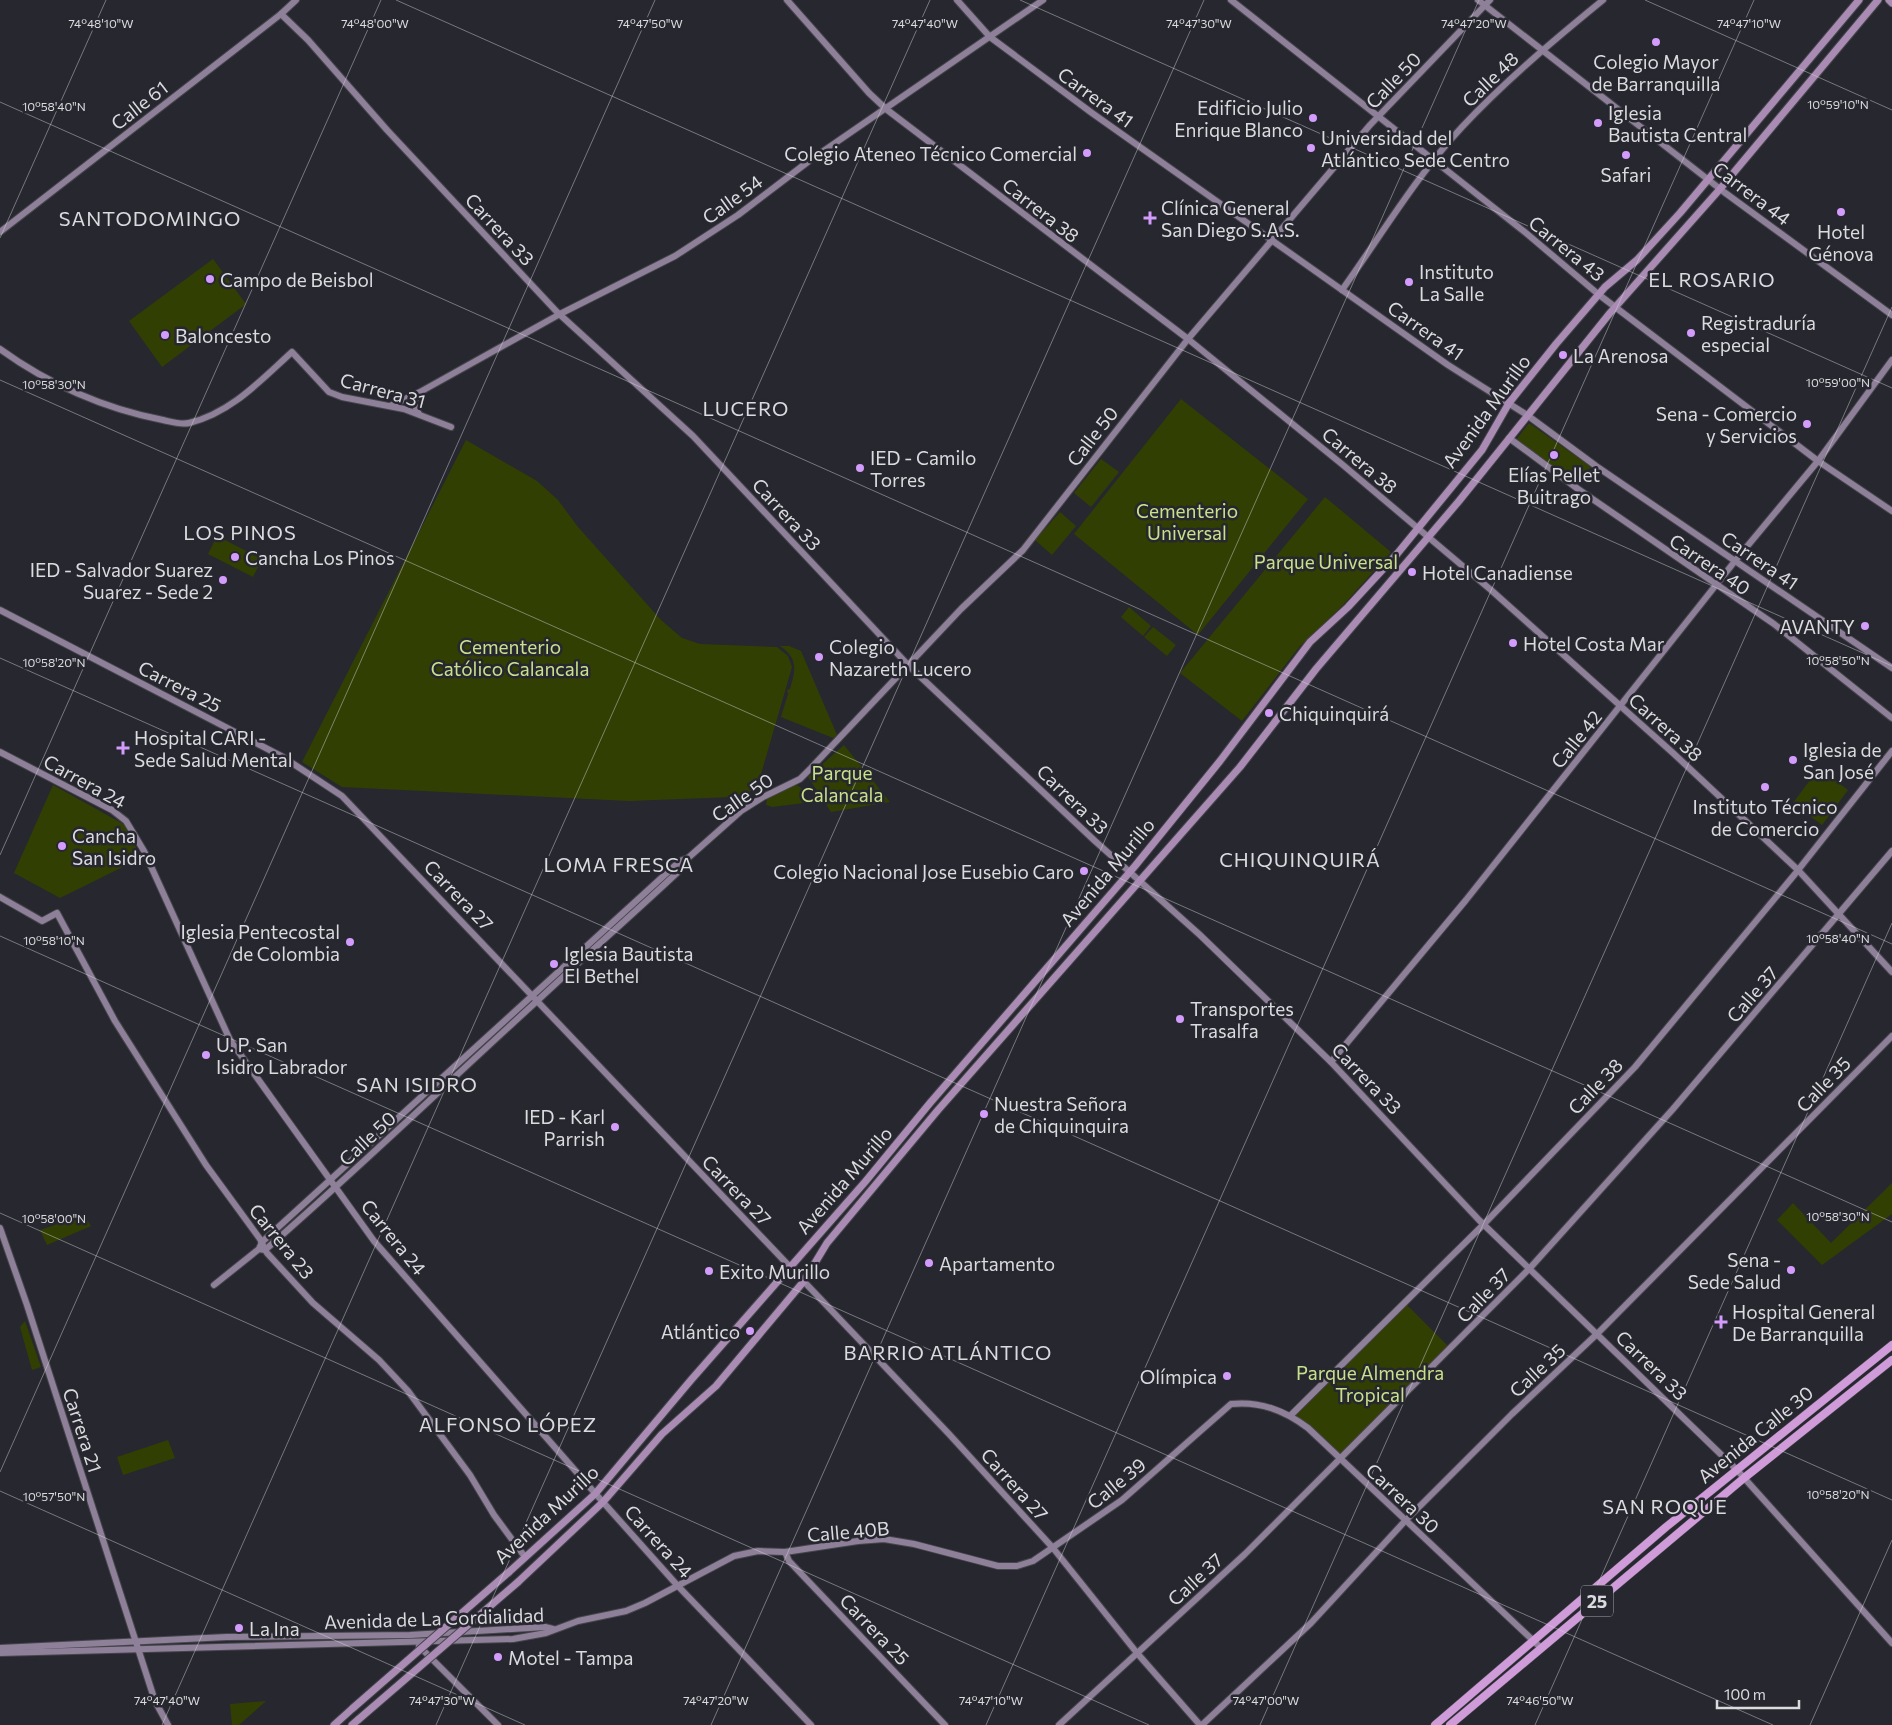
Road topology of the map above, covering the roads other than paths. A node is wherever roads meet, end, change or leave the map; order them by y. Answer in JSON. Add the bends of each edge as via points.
{"nodes":[{"id":1,"x":296,"y":0,"type":"edge"},
{"id":2,"x":786,"y":0,"type":"edge"},
{"id":3,"x":957,"y":0,"type":"edge"},
{"id":4,"x":1044,"y":0,"type":"edge"},
{"id":5,"x":1231,"y":0,"type":"edge"},
{"id":6,"x":1478,"y":0,"type":"edge"},
{"id":7,"x":1490,"y":0,"type":"edge"},
{"id":8,"x":1603,"y":0,"type":"edge"},
{"id":9,"x":1859,"y":0,"type":"edge"},
{"id":10,"x":1878,"y":0,"type":"edge"},
{"id":11,"x":1889,"y":0,"type":"edge"},
{"id":12,"x":1892,"y":3,"type":"edge"},
{"id":13,"x":1485,"y":6,"type":"junction"},
{"id":14,"x":281,"y":14,"type":"junction"},
{"id":15,"x":990,"y":38,"type":"junction"},
{"id":16,"x":1542,"y":50,"type":"junction"},
{"id":17,"x":886,"y":109,"type":"junction"},
{"id":18,"x":1378,"y":116,"type":"junction"},
{"id":19,"x":1434,"y":160,"type":"junction"},
{"id":20,"x":1708,"y":180,"type":"junction"},
{"id":21,"x":1720,"y":189,"type":"junction"},
{"id":22,"x":0,"y":232,"type":"edge"},
{"id":23,"x":1273,"y":241,"type":"junction"},
{"id":24,"x":1342,"y":290,"type":"junction"},
{"id":25,"x":1598,"y":294,"type":"junction"},
{"id":26,"x":1616,"y":306,"type":"junction"},
{"id":27,"x":560,"y":314,"type":"junction"},
{"id":28,"x":1892,"y":315,"type":"edge"},
{"id":29,"x":1188,"y":339,"type":"junction"},
{"id":30,"x":0,"y":349,"type":"edge"},
{"id":31,"x":1892,"y":360,"type":"edge"},
{"id":32,"x":420,"y":392,"type":"junction"},
{"id":33,"x":1509,"y":404,"type":"junction"},
{"id":34,"x":390,"y":406,"type":"junction"},
{"id":35,"x":419,"y":414,"type":"junction"},
{"id":36,"x":1527,"y":415,"type":"junction"},
{"id":37,"x":452,"y":427,"type":"dead end"},
{"id":38,"x":1510,"y":438,"type":"junction"},
{"id":39,"x":1818,"y":461,"type":"junction"},
{"id":40,"x":1892,"y":511,"type":"edge"},
{"id":41,"x":1418,"y":528,"type":"junction"},
{"id":42,"x":1428,"y":536,"type":"junction"},
{"id":43,"x":1735,"y":561,"type":"junction"},
{"id":44,"x":1716,"y":587,"type":"junction"},
{"id":45,"x":0,"y":610,"type":"edge"},
{"id":46,"x":909,"y":666,"type":"junction"},
{"id":47,"x":1892,"y":668,"type":"edge"},
{"id":48,"x":1621,"y":707,"type":"junction"},
{"id":49,"x":1892,"y":718,"type":"edge"},
{"id":50,"x":1892,"y":751,"type":"edge"},
{"id":51,"x":0,"y":752,"type":"edge"},
{"id":52,"x":342,"y":796,"type":"joint"},
{"id":53,"x":1892,"y":851,"type":"edge"},
{"id":54,"x":1798,"y":870,"type":"junction"},
{"id":55,"x":1129,"y":873,"type":"junction"},
{"id":56,"x":1139,"y":881,"type":"junction"},
{"id":57,"x":0,"y":897,"type":"edge"},
{"id":58,"x":1839,"y":915,"type":"junction"},
{"id":59,"x":1892,"y":972,"type":"edge"},
{"id":60,"x":535,"y":997,"type":"junction"},
{"id":61,"x":1892,"y":1036,"type":"edge"},
{"id":62,"x":1331,"y":1062,"type":"junction"},
{"id":63,"x":332,"y":1180,"type":"junction"},
{"id":64,"x":337,"y":1187,"type":"junction"},
{"id":65,"x":1484,"y":1224,"type":"junction"},
{"id":66,"x":0,"y":1228,"type":"edge"},
{"id":67,"x":262,"y":1242,"type":"junction"},
{"id":68,"x":262,"y":1249,"type":"junction"},
{"id":69,"x":791,"y":1266,"type":"junction"},
{"id":70,"x":1530,"y":1268,"type":"junction"},
{"id":71,"x":804,"y":1280,"type":"junction"},
{"id":72,"x":214,"y":1285,"type":"dead end"},
{"id":73,"x":1598,"y":1334,"type":"junction"},
{"id":74,"x":1892,"y":1345,"type":"edge"},
{"id":75,"x":1892,"y":1360,"type":"edge"},
{"id":76,"x":1230,"y":1404,"type":"joint"},
{"id":77,"x":1290,"y":1416,"type":"junction"},
{"id":78,"x":1340,"y":1459,"type":"junction"},
{"id":79,"x":1737,"y":1470,"type":"junction"},
{"id":80,"x":1744,"y":1478,"type":"junction"},
{"id":81,"x":595,"y":1494,"type":"junction"},
{"id":82,"x":603,"y":1502,"type":"junction"},
{"id":83,"x":1406,"y":1521,"type":"junction"},
{"id":84,"x":1053,"y":1548,"type":"junction"},
{"id":85,"x":786,"y":1552,"type":"junction"},
{"id":86,"x":525,"y":1557,"type":"junction"},
{"id":87,"x":1010,"y":1567,"type":"joint"},
{"id":88,"x":677,"y":1585,"type":"junction"},
{"id":89,"x":554,"y":1629,"type":"junction"},
{"id":90,"x":410,"y":1635,"type":"junction"},
{"id":91,"x":1533,"y":1640,"type":"junction"},
{"id":92,"x":416,"y":1642,"type":"junction"},
{"id":93,"x":1892,"y":1643,"type":"edge"},
{"id":94,"x":138,"y":1645,"type":"junction"},
{"id":95,"x":1540,"y":1647,"type":"junction"},
{"id":96,"x":0,"y":1648,"type":"edge"},
{"id":97,"x":0,"y":1653,"type":"edge"},
{"id":98,"x":1137,"y":1653,"type":"junction"},
{"id":99,"x":168,"y":1725,"type":"edge"},
{"id":100,"x":334,"y":1725,"type":"edge"},
{"id":101,"x":352,"y":1725,"type":"edge"},
{"id":102,"x":498,"y":1725,"type":"edge"},
{"id":103,"x":811,"y":1725,"type":"edge"},
{"id":104,"x":945,"y":1725,"type":"edge"},
{"id":105,"x":1059,"y":1725,"type":"edge"},
{"id":106,"x":1201,"y":1725,"type":"edge"},
{"id":107,"x":1435,"y":1725,"type":"edge"},
{"id":108,"x":1450,"y":1725,"type":"edge"}],
"edges":[{"from":1,"to":14,"type":"street","name":"Calle 61"},
{"from":2,"to":17,"type":"street","name":"Carrera 38"},
{"from":3,"to":15,"type":"street","name":"Carrera 41"},
{"from":4,"to":15,"type":"street","name":"Calle 54"},
{"from":5,"to":18,"type":"street","name":"Carrera 43"},
{"from":6,"to":13,"type":"street","name":"Carrera 44"},
{"from":7,"to":13,"type":"street","name":"Calle 50"},
{"from":8,"to":16,"type":"street","name":"Calle 48"},
{"from":9,"to":20,"type":"main road","name":"Avenida Murillo"},
{"from":10,"to":21,"type":"main road","name":"Avenida Murillo"},
{"from":11,"to":12,"type":"main road"},
{"from":13,"to":16,"type":"street","name":"Carrera 44"},
{"from":13,"to":18,"type":"street","name":"Calle 50"},
{"from":14,"to":22,"type":"street","name":"Calle 61"},
{"from":14,"to":27,"type":"street","name":"Carrera 33"},
{"from":15,"to":17,"type":"street","name":"Calle 54"},
{"from":15,"to":23,"type":"street","name":"Carrera 41"},
{"from":16,"to":19,"type":"street","name":"Calle 48","via":[[1461,128]]},
{"from":16,"to":20,"type":"street","name":"Carrera 44"},
{"from":17,"to":27,"type":"street","name":"Calle 54","via":[[682,252]]},
{"from":17,"to":29,"type":"street","name":"Carrera 38"},
{"from":18,"to":19,"type":"street","name":"Carrera 43"},
{"from":18,"to":23,"type":"street","name":"Calle 50"},
{"from":19,"to":24,"type":"street","name":"Calle 48"},
{"from":19,"to":25,"type":"street","name":"Carrera 43"},
{"from":20,"to":21,"type":"street","name":"Carrera 44"},
{"from":20,"to":25,"type":"main road","name":"Avenida Murillo","via":[[1644,253]]},
{"from":21,"to":26,"type":"main road","name":"Avenida Murillo"},
{"from":21,"to":28,"type":"street","name":"Carrera 44"},
{"from":23,"to":24,"type":"street","name":"Carrera 41"},
{"from":23,"to":29,"type":"street","name":"Calle 50"},
{"from":24,"to":33,"type":"street","name":"Carrera 41"},
{"from":25,"to":26,"type":"street","name":"Carrera 43"},
{"from":25,"to":33,"type":"main road","name":"Avenida Murillo"},
{"from":26,"to":36,"type":"main road","name":"Avenida Murillo"},
{"from":26,"to":39,"type":"street","name":"Carrera 43"},
{"from":27,"to":32,"type":"street","name":"Calle 54"},
{"from":27,"to":46,"type":"street","name":"Carrera 33","via":[[693,436]]},
{"from":29,"to":41,"type":"street","name":"Carrera 38"},
{"from":29,"to":46,"type":"street","name":"Calle 50","via":[[1023,550],[961,609]]},
{"from":30,"to":34,"type":"street","name":"Carrera 31","via":[[48,380],[72,391],[144,417],[184,424],[214,414],[242,398],[292,352],[329,392]]},
{"from":31,"to":39,"type":"street","name":"Calle 42"},
{"from":32,"to":34,"type":"street","name":"Calle 54"},
{"from":32,"to":35,"type":"street","via":[[413,402]]},
{"from":33,"to":36,"type":"street","name":"Carrera 41"},
{"from":33,"to":41,"type":"main road","name":"Avenida Murillo","via":[[1482,450]]},
{"from":34,"to":35,"type":"street","name":"Carrera 31"},
{"from":35,"to":37,"type":"street","name":"Carrera 31"},
{"from":36,"to":38,"type":"main road","name":"Avenida Murillo"},
{"from":36,"to":43,"type":"street","name":"Carrera 41"},
{"from":38,"to":42,"type":"main road","name":"Avenida Murillo"},
{"from":38,"to":44,"type":"street","name":"Carrera 40"},
{"from":39,"to":40,"type":"street","name":"Carrera 43"},
{"from":39,"to":43,"type":"street","name":"Calle 42"},
{"from":41,"to":42,"type":"street","name":"Carrera 38"},
{"from":41,"to":55,"type":"main road","name":"Avenida Murillo","via":[[1388,565],[1310,642],[1220,761]]},
{"from":42,"to":48,"type":"street","name":"Carrera 38"},
{"from":42,"to":56,"type":"main road","name":"Avenida Murillo","via":[[1316,669],[1240,768]]},
{"from":43,"to":44,"type":"street","name":"Calle 42"},
{"from":43,"to":47,"type":"street","name":"Carrera 41"},
{"from":44,"to":48,"type":"street","name":"Calle 42"},
{"from":44,"to":49,"type":"street","name":"Carrera 40","via":[[1774,624]]},
{"from":45,"to":52,"type":"street","name":"Carrera 25","via":[[284,757]]},
{"from":46,"to":55,"type":"street","name":"Carrera 33"},
{"from":46,"to":60,"type":"street","name":"Calle 50","via":[[800,779],[741,811],[688,858],[680,861]]},
{"from":48,"to":54,"type":"street","name":"Carrera 38"},
{"from":48,"to":62,"type":"street","name":"Calle 42"},
{"from":50,"to":54,"type":"street","name":"Calle 38"},
{"from":51,"to":63,"type":"street","name":"Carrera 24","via":[[112,810],[134,830],[230,1040]]},
{"from":52,"to":60,"type":"street","name":"Carrera 27"},
{"from":53,"to":58,"type":"street","name":"Calle 37"},
{"from":54,"to":58,"type":"street","name":"Carrera 38"},
{"from":54,"to":65,"type":"street","name":"Calle 38","via":[[1635,1067]]},
{"from":55,"to":56,"type":"street","name":"Carrera 33"},
{"from":55,"to":69,"type":"main road","name":"Avenida Murillo"},
{"from":56,"to":62,"type":"street","name":"Carrera 33","via":[[1200,935]]},
{"from":56,"to":71,"type":"main road","name":"Avenida Murillo","via":[[920,1131],[827,1243]]},
{"from":57,"to":67,"type":"street","name":"Carrera 23","via":[[42,920],[57,913],[115,1021],[206,1165]]},
{"from":58,"to":59,"type":"street","name":"Carrera 38"},
{"from":58,"to":70,"type":"street","name":"Calle 37","via":[[1673,1109]]},
{"from":60,"to":63,"type":"street","name":"Calle 50"},
{"from":60,"to":64,"type":"street","name":"Calle 50"},
{"from":60,"to":69,"type":"street","name":"Carrera 27"},
{"from":61,"to":73,"type":"street","name":"Calle 35"},
{"from":62,"to":65,"type":"street","name":"Carrera 33"},
{"from":63,"to":64,"type":"street","name":"Carrera 24"},
{"from":63,"to":67,"type":"street","name":"Calle 50"},
{"from":64,"to":68,"type":"street","name":"Calle 50"},
{"from":64,"to":81,"type":"street","name":"Carrera 24","via":[[374,1241]]},
{"from":65,"to":70,"type":"street","name":"Carrera 33"},
{"from":65,"to":77,"type":"street","name":"Calle 38"},
{"from":66,"to":94,"type":"street","name":"Carrera 21"},
{"from":67,"to":68,"type":"street","name":"Calle 50"},
{"from":68,"to":72,"type":"street","name":"Calle 50"},
{"from":68,"to":86,"type":"street","name":"Carrera 23","via":[[313,1303],[379,1360],[408,1391]]},
{"from":69,"to":71,"type":"street","name":"Carrera 27"},
{"from":69,"to":81,"type":"main road","name":"Avenida Murillo"},
{"from":70,"to":73,"type":"street","name":"Carrera 33"},
{"from":70,"to":78,"type":"street","name":"Calle 37"},
{"from":71,"to":82,"type":"main road","name":"Avenida Murillo","via":[[716,1386],[662,1434]]},
{"from":71,"to":84,"type":"street","name":"Carrera 27"},
{"from":73,"to":79,"type":"street","name":"Carrera 33"},
{"from":73,"to":83,"type":"street","name":"Calle 35","via":[[1512,1414]]},
{"from":74,"to":79,"type":"highway","name":"Avenida Calle 30","number":"25"},
{"from":75,"to":80,"type":"highway","name":"Avenida Calle 30","number":"25"},
{"from":76,"to":77,"type":"street","name":"Carrera 30","via":[[1257,1403]]},
{"from":76,"to":84,"type":"street","name":"Calle 39","via":[[1122,1500]]},
{"from":77,"to":78,"type":"street","name":"Carrera 30","via":[[1308,1428]]},
{"from":78,"to":83,"type":"street","name":"Carrera 30"},
{"from":78,"to":98,"type":"street","name":"Calle 37","via":[[1245,1554]]},
{"from":79,"to":80,"type":"street","name":"Carrera 33"},
{"from":79,"to":91,"type":"highway","name":"Avenida Calle 30","number":"25"},
{"from":80,"to":93,"type":"street","name":"Carrera 33"},
{"from":80,"to":95,"type":"highway","name":"Avenida Calle 30","number":"25"},
{"from":81,"to":82,"type":"street","name":"Carrera 24"},
{"from":81,"to":86,"type":"main road","name":"Avenida Murillo"},
{"from":82,"to":88,"type":"street","name":"Carrera 24"},
{"from":82,"to":101,"type":"main road","name":"Avenida Murillo","bridge":true,"via":[[518,1582]]},
{"from":83,"to":91,"type":"street","name":"Carrera 30"},
{"from":83,"to":106,"type":"street","name":"Calle 35","via":[[1311,1624]]},
{"from":84,"to":87,"type":"street","name":"Calle 39","via":[[1033,1561]]},
{"from":84,"to":98,"type":"street","name":"Carrera 27"},
{"from":85,"to":87,"type":"street","name":"Calle 40B","via":[[876,1539],[914,1544],[986,1564]]},
{"from":85,"to":88,"type":"street","via":[[764,1550],[745,1553]]},
{"from":85,"to":104,"type":"street","name":"Carrera 25","via":[[789,1561]]},
{"from":86,"to":100,"type":"main road","name":"Avenida Murillo","bridge":true},
{"from":88,"to":89,"type":"street","via":[[626,1611]]},
{"from":88,"to":103,"type":"street","name":"Carrera 24"},
{"from":89,"to":90,"type":"street","name":"Avenida de La Cordialidad"},
{"from":89,"to":92,"type":"street","name":"Avenida de La Cordialidad","via":[[513,1639]]},
{"from":90,"to":92,"type":"street"},
{"from":90,"to":94,"type":"street","name":"Avenida de La Cordialidad","via":[[227,1637]]},
{"from":91,"to":95,"type":"street","name":"Carrera 30"},
{"from":91,"to":107,"type":"highway","name":"Avenida Calle 30","number":"25"},
{"from":92,"to":94,"type":"street","name":"Avenida de La Cordialidad"},
{"from":92,"to":102,"type":"street"},
{"from":94,"to":96,"type":"street","name":"Avenida de La Cordialidad"},
{"from":94,"to":97,"type":"street","name":"Avenida de La Cordialidad"},
{"from":94,"to":99,"type":"street","name":"Carrera 21","via":[[155,1701]]},
{"from":95,"to":108,"type":"highway","name":"Avenida Calle 30","number":"25"},
{"from":98,"to":105,"type":"street","name":"Calle 37"},
{"from":98,"to":106,"type":"street","name":"Carrera 27"}]}
